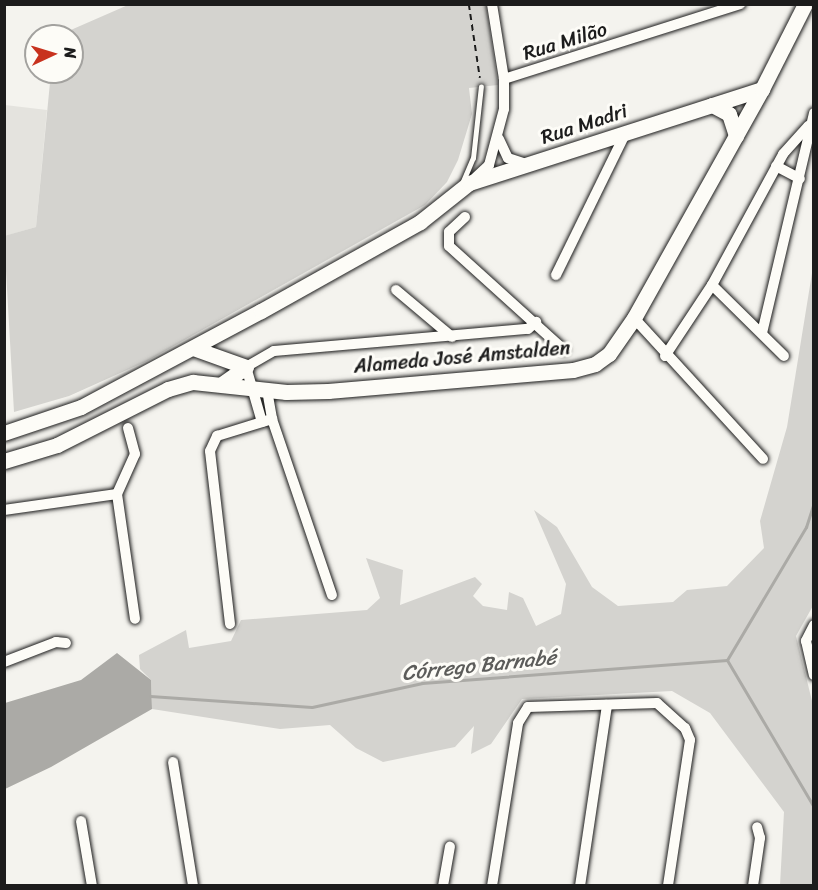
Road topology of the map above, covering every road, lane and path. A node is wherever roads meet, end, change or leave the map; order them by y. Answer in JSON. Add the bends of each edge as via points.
{"nodes":[{"id":1,"x":469,"y":4,"type":"edge"},
{"id":2,"x":492,"y":4,"type":"edge"},
{"id":3,"x":740,"y":4,"type":"edge"},
{"id":4,"x":802,"y":6,"type":"edge"},
{"id":5,"x":504,"y":79,"type":"junction"},
{"id":6,"x":481,"y":86,"type":"joint"},
{"id":7,"x":762,"y":89,"type":"junction"},
{"id":8,"x":712,"y":105,"type":"junction"},
{"id":9,"x":813,"y":113,"type":"edge"},
{"id":10,"x":808,"y":126,"type":"junction"},
{"id":11,"x":626,"y":132,"type":"junction"},
{"id":12,"x":735,"y":136,"type":"junction"},
{"id":13,"x":499,"y":139,"type":"junction"},
{"id":14,"x":528,"y":164,"type":"junction"},
{"id":15,"x":776,"y":166,"type":"junction"},
{"id":16,"x":800,"y":179,"type":"junction"},
{"id":17,"x":464,"y":186,"type":"junction"},
{"id":18,"x":465,"y":217,"type":"dead end"},
{"id":19,"x":556,"y":275,"type":"dead end"},
{"id":20,"x":712,"y":285,"type":"junction"},
{"id":21,"x":396,"y":290,"type":"dead end"},
{"id":22,"x":634,"y":318,"type":"junction"},
{"id":23,"x":536,"y":322,"type":"junction"},
{"id":24,"x":762,"y":333,"type":"junction"},
{"id":25,"x":452,"y":337,"type":"junction"},
{"id":26,"x":193,"y":348,"type":"junction"},
{"id":27,"x":564,"y":350,"type":"dead end"},
{"id":28,"x":665,"y":356,"type":"junction"},
{"id":29,"x":784,"y":356,"type":"dead end"},
{"id":30,"x":246,"y":367,"type":"junction"},
{"id":31,"x":222,"y":384,"type":"junction"},
{"id":32,"x":260,"y":389,"type":"junction"},
{"id":33,"x":267,"y":421,"type":"junction"},
{"id":34,"x":128,"y":428,"type":"dead end"},
{"id":35,"x":4,"y":433,"type":"edge"},
{"id":36,"x":763,"y":459,"type":"dead end"},
{"id":37,"x":4,"y":461,"type":"edge"},
{"id":38,"x":117,"y":494,"type":"junction"},
{"id":39,"x":4,"y":510,"type":"edge"},
{"id":40,"x":332,"y":595,"type":"dead end"},
{"id":41,"x":135,"y":619,"type":"dead end"},
{"id":42,"x":230,"y":624,"type":"dead end"},
{"id":43,"x":813,"y":625,"type":"edge"},
{"id":44,"x":66,"y":643,"type":"dead end"},
{"id":45,"x":4,"y":662,"type":"edge"},
{"id":46,"x":813,"y":675,"type":"edge"},
{"id":47,"x":607,"y":705,"type":"junction"},
{"id":48,"x":173,"y":762,"type":"dead end"},
{"id":49,"x":81,"y":821,"type":"dead end"},
{"id":50,"x":757,"y":827,"type":"dead end"},
{"id":51,"x":450,"y":847,"type":"dead end"},
{"id":52,"x":92,"y":885,"type":"edge"},
{"id":53,"x":193,"y":885,"type":"edge"},
{"id":54,"x":443,"y":885,"type":"edge"},
{"id":55,"x":492,"y":885,"type":"edge"},
{"id":56,"x":580,"y":885,"type":"edge"},
{"id":57,"x":668,"y":885,"type":"edge"},
{"id":58,"x":753,"y":885,"type":"edge"}],
"edges":[{"from":1,"to":6,"type":"path"},
{"from":2,"to":5,"type":"street"},
{"from":3,"to":5,"type":"street","name":"Rua Milão"},
{"from":4,"to":7,"type":"street","name":"Alameda José Amstalden"},
{"from":5,"to":13,"type":"street"},
{"from":6,"to":17,"type":"lane","via":[[473,158]]},
{"from":7,"to":8,"type":"street","name":"Rua Madri"},
{"from":7,"to":12,"type":"street","name":"Alameda José Amstalden"},
{"from":8,"to":11,"type":"street","name":"Rua Madri"},
{"from":8,"to":12,"type":"street","via":[[729,114]]},
{"from":9,"to":10,"type":"street"},
{"from":10,"to":15,"type":"street","via":[[790,142]]},
{"from":10,"to":16,"type":"street"},
{"from":11,"to":14,"type":"street","name":"Rua Madri"},
{"from":11,"to":19,"type":"street"},
{"from":12,"to":22,"type":"street","name":"Alameda José Amstalden"},
{"from":13,"to":14,"type":"street","via":[[508,158]]},
{"from":13,"to":17,"type":"street","via":[[489,165]]},
{"from":14,"to":17,"type":"street","name":"Rua Madri"},
{"from":15,"to":16,"type":"street"},
{"from":15,"to":20,"type":"street"},
{"from":16,"to":24,"type":"street"},
{"from":17,"to":26,"type":"street","via":[[420,222]]},
{"from":18,"to":23,"type":"street","via":[[449,232],[450,246]]},
{"from":20,"to":24,"type":"street"},
{"from":20,"to":28,"type":"street"},
{"from":21,"to":25,"type":"street","via":[[412,299]]},
{"from":22,"to":28,"type":"street"},
{"from":22,"to":32,"type":"street","name":"Alameda José Amstalden","via":[[609,354],[595,364],[573,370],[327,391]]},
{"from":23,"to":25,"type":"street","via":[[528,329]]},
{"from":23,"to":27,"type":"street"},
{"from":24,"to":29,"type":"street"},
{"from":25,"to":30,"type":"street","via":[[293,346],[274,351]]},
{"from":26,"to":30,"type":"street"},
{"from":26,"to":35,"type":"street","via":[[81,407]]},
{"from":28,"to":36,"type":"street"},
{"from":30,"to":31,"type":"street"},
{"from":30,"to":32,"type":"street"},
{"from":31,"to":32,"type":"street","name":"Alameda José Amstalden"},
{"from":31,"to":37,"type":"street","name":"Alameda José Amstalden","via":[[194,382],[168,389],[57,445]]},
{"from":32,"to":33,"type":"street"},
{"from":33,"to":40,"type":"street"},
{"from":33,"to":42,"type":"street","via":[[217,436],[210,451]]},
{"from":34,"to":38,"type":"street","via":[[135,454]]},
{"from":38,"to":39,"type":"street"},
{"from":38,"to":41,"type":"street"},
{"from":43,"to":46,"type":"street","via":[[806,641]]},
{"from":44,"to":45,"type":"street","via":[[56,642]]},
{"from":47,"to":55,"type":"street","via":[[528,708],[518,723]]},
{"from":47,"to":56,"type":"street"},
{"from":47,"to":57,"type":"street","via":[[657,703],[685,728],[690,740]]},
{"from":48,"to":53,"type":"street"},
{"from":49,"to":52,"type":"street"},
{"from":50,"to":58,"type":"street","via":[[760,838]]},
{"from":51,"to":54,"type":"street"}]}
